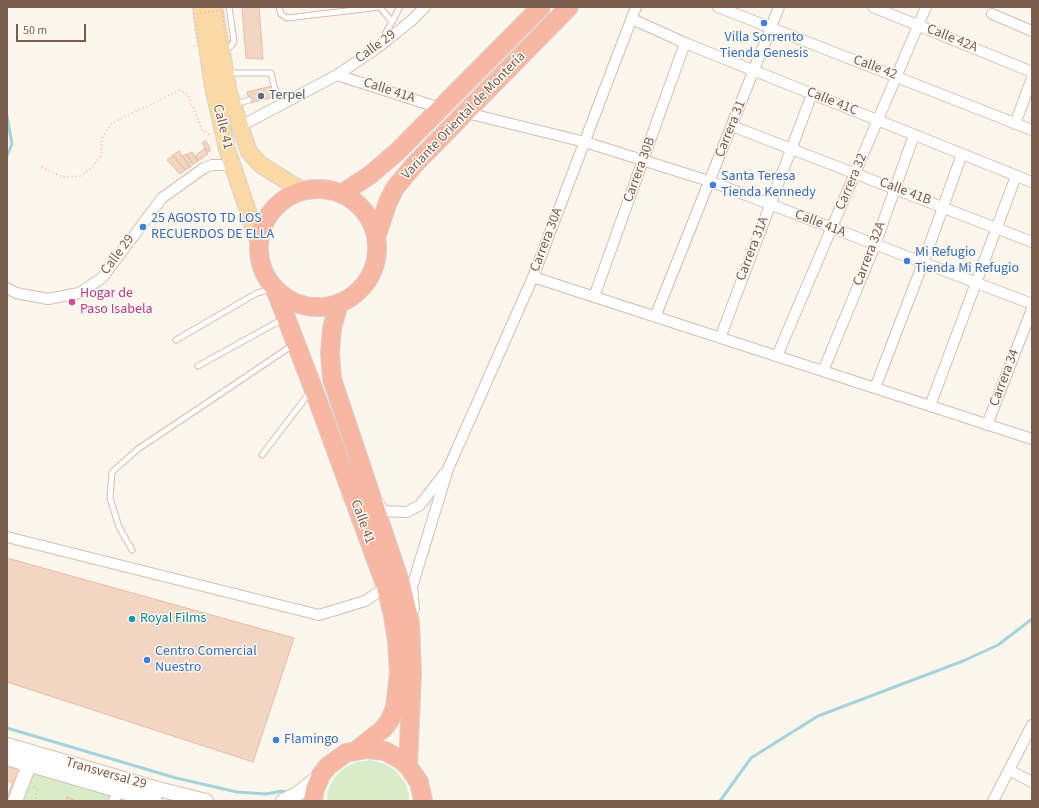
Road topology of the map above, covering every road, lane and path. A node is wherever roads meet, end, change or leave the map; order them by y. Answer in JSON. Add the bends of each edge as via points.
{"nodes":[{"id":1,"x":201,"y":7,"type":"edge"},
{"id":2,"x":214,"y":7,"type":"edge"},
{"id":3,"x":229,"y":7,"type":"edge"},
{"id":4,"x":279,"y":7,"type":"edge"},
{"id":5,"x":380,"y":7,"type":"edge"},
{"id":6,"x":400,"y":7,"type":"edge"},
{"id":7,"x":424,"y":7,"type":"edge"},
{"id":8,"x":541,"y":7,"type":"edge"},
{"id":9,"x":569,"y":7,"type":"edge"},
{"id":10,"x":636,"y":7,"type":"edge"},
{"id":11,"x":718,"y":7,"type":"edge"},
{"id":12,"x":779,"y":7,"type":"edge"},
{"id":13,"x":873,"y":7,"type":"edge"},
{"id":14,"x":926,"y":7,"type":"edge"},
{"id":15,"x":992,"y":14,"type":"dead end"},
{"id":16,"x":632,"y":19,"type":"junction"},
{"id":17,"x":392,"y":22,"type":"junction"},
{"id":18,"x":918,"y":25,"type":"junction"},
{"id":19,"x":770,"y":27,"type":"junction"},
{"id":20,"x":1032,"y":31,"type":"edge"},
{"id":21,"x":685,"y":43,"type":"junction"},
{"id":22,"x":194,"y":46,"type":"dead end"},
{"id":23,"x":226,"y":47,"type":"junction"},
{"id":24,"x":377,"y":48,"type":"junction"},
{"id":25,"x":754,"y":71,"type":"junction"},
{"id":26,"x":1032,"y":72,"type":"edge"},
{"id":27,"x":225,"y":73,"type":"junction"},
{"id":28,"x":337,"y":75,"type":"junction"},
{"id":29,"x":896,"y":76,"type":"junction"},
{"id":30,"x":1032,"y":78,"type":"edge"},
{"id":31,"x":812,"y":94,"type":"junction"},
{"id":32,"x":249,"y":100,"type":"dead end"},
{"id":33,"x":231,"y":105,"type":"junction"},
{"id":34,"x":280,"y":106,"type":"junction"},
{"id":35,"x":440,"y":108,"type":"junction"},
{"id":36,"x":467,"y":113,"type":"junction"},
{"id":37,"x":878,"y":120,"type":"junction"},
{"id":38,"x":1015,"y":124,"type":"junction"},
{"id":39,"x":238,"y":126,"type":"junction"},
{"id":40,"x":732,"y":126,"type":"junction"},
{"id":41,"x":1032,"y":130,"type":"edge"},
{"id":42,"x":223,"y":131,"type":"junction"},
{"id":43,"x":914,"y":135,"type":"junction"},
{"id":44,"x":585,"y":142,"type":"junction"},
{"id":45,"x":791,"y":149,"type":"junction"},
{"id":46,"x":962,"y":154,"type":"junction"},
{"id":47,"x":643,"y":160,"type":"junction"},
{"id":48,"x":232,"y":165,"type":"junction"},
{"id":49,"x":42,"y":167,"type":"dead end"},
{"id":50,"x":855,"y":173,"type":"junction"},
{"id":51,"x":1016,"y":176,"type":"junction"},
{"id":52,"x":709,"y":181,"type":"junction"},
{"id":53,"x":1032,"y":182,"type":"edge"},
{"id":54,"x":895,"y":189,"type":"junction"},
{"id":55,"x":303,"y":191,"type":"junction"},
{"id":56,"x":341,"y":194,"type":"junction"},
{"id":57,"x":770,"y":204,"type":"junction"},
{"id":58,"x":943,"y":207,"type":"junction"},
{"id":59,"x":997,"y":228,"type":"junction"},
{"id":60,"x":832,"y":229,"type":"junction"},
{"id":61,"x":376,"y":237,"type":"junction"},
{"id":62,"x":1032,"y":242,"type":"edge"},
{"id":63,"x":259,"y":244,"type":"junction"},
{"id":64,"x":875,"y":245,"type":"junction"},
{"id":65,"x":923,"y":264,"type":"junction"},
{"id":66,"x":533,"y":277,"type":"junction"},
{"id":67,"x":976,"y":283,"type":"junction"},
{"id":68,"x":7,"y":288,"type":"edge"},
{"id":69,"x":275,"y":289,"type":"junction"},
{"id":70,"x":594,"y":297,"type":"junction"},
{"id":71,"x":339,"y":303,"type":"junction"},
{"id":72,"x":1032,"y":304,"type":"edge"},
{"id":73,"x":1032,"y":310,"type":"edge"},
{"id":74,"x":287,"y":316,"type":"junction"},
{"id":75,"x":655,"y":316,"type":"junction"},
{"id":76,"x":720,"y":338,"type":"junction"},
{"id":77,"x":176,"y":340,"type":"dead end"},
{"id":78,"x":296,"y":343,"type":"junction"},
{"id":79,"x":777,"y":356,"type":"junction"},
{"id":80,"x":198,"y":366,"type":"dead end"},
{"id":81,"x":823,"y":371,"type":"junction"},
{"id":82,"x":313,"y":388,"type":"junction"},
{"id":83,"x":875,"y":388,"type":"junction"},
{"id":84,"x":930,"y":406,"type":"junction"},
{"id":85,"x":987,"y":425,"type":"junction"},
{"id":86,"x":1031,"y":436,"type":"edge"},
{"id":87,"x":262,"y":455,"type":"dead end"},
{"id":88,"x":448,"y":469,"type":"junction"},
{"id":89,"x":370,"y":489,"type":"junction"},
{"id":90,"x":7,"y":537,"type":"edge"},
{"id":91,"x":132,"y":550,"type":"dead end"},
{"id":92,"x":386,"y":587,"type":"junction"},
{"id":93,"x":412,"y":673,"type":"junction"},
{"id":94,"x":1032,"y":725,"type":"edge"},
{"id":95,"x":7,"y":745,"type":"edge"},
{"id":96,"x":357,"y":750,"type":"junction"},
{"id":97,"x":7,"y":758,"type":"edge"},
{"id":98,"x":32,"y":759,"type":"junction"},
{"id":99,"x":408,"y":766,"type":"junction"},
{"id":100,"x":1009,"y":770,"type":"junction"},
{"id":101,"x":321,"y":775,"type":"junction"},
{"id":102,"x":1032,"y":782,"type":"edge"},
{"id":103,"x":116,"y":796,"type":"edge"},
{"id":104,"x":15,"y":801,"type":"edge"},
{"id":105,"x":155,"y":801,"type":"edge"},
{"id":106,"x":206,"y":801,"type":"edge"},
{"id":107,"x":283,"y":801,"type":"edge"},
{"id":108,"x":313,"y":801,"type":"edge"},
{"id":109,"x":423,"y":801,"type":"edge"},
{"id":110,"x":993,"y":801,"type":"edge"}],
"edges":[{"from":1,"to":42,"type":"main road","name":"Calle 41","via":[[213,87]]},
{"from":2,"to":23,"type":"main road","name":"Calle 41"},
{"from":3,"to":23,"type":"lane","via":[[234,41]]},
{"from":4,"to":5,"type":"lane","via":[[281,14],[287,18]]},
{"from":5,"to":17,"type":"lane"},
{"from":6,"to":17,"type":"lane"},
{"from":7,"to":24,"type":"street","name":"Calle 29","via":[[412,21]]},
{"from":8,"to":35,"type":"highway","name":"Variante Oriental de Montería"},
{"from":9,"to":36,"type":"highway","name":"Variante Oriental de Montería"},
{"from":10,"to":16,"type":"street","name":"Carrera 30A"},
{"from":11,"to":19,"type":"street","name":"Calle 42"},
{"from":12,"to":19,"type":"street","name":"Carrera 31"},
{"from":13,"to":18,"type":"street","name":"Calle 42A"},
{"from":14,"to":18,"type":"street","name":"Carrera 32"},
{"from":15,"to":20,"type":"street"},
{"from":16,"to":21,"type":"street","name":"Calle 41C"},
{"from":16,"to":44,"type":"street","name":"Carrera 30A"},
{"from":17,"to":24,"type":"lane"},
{"from":18,"to":26,"type":"street","name":"Calle 42A"},
{"from":18,"to":29,"type":"street","name":"Carrera 32"},
{"from":19,"to":25,"type":"street","name":"Carrera 31"},
{"from":19,"to":29,"type":"street","name":"Calle 42"},
{"from":21,"to":25,"type":"street","name":"Calle 41C"},
{"from":21,"to":47,"type":"street","name":"Carrera 30B"},
{"from":22,"to":23,"type":"path","bridge":true,"via":[[198,46],[194,14],[222,10]]},
{"from":23,"to":27,"type":"main road","name":"Calle 41"},
{"from":24,"to":28,"type":"street","name":"Calle 29"},
{"from":25,"to":31,"type":"street","name":"Calle 41C"},
{"from":25,"to":40,"type":"street","name":"Carrera 31"},
{"from":27,"to":33,"type":"main road","name":"Calle 41"},
{"from":27,"to":34,"type":"lane","via":[[271,73]]},
{"from":28,"to":34,"type":"street","name":"Calle 29"},
{"from":28,"to":35,"type":"street","name":"Calle 41A"},
{"from":29,"to":37,"type":"street","name":"Carrera 32"},
{"from":29,"to":38,"type":"street","name":"Calle 42"},
{"from":30,"to":38,"type":"street"},
{"from":31,"to":37,"type":"street","name":"Calle 41C"},
{"from":31,"to":45,"type":"street","name":"Carrera 31A"},
{"from":32,"to":33,"type":"lane"},
{"from":33,"to":39,"type":"main road","name":"Calle 41"},
{"from":34,"to":39,"type":"street","name":"Calle 29"},
{"from":35,"to":56,"type":"highway","name":"Variante Oriental de Montería","via":[[376,171]]},
{"from":36,"to":44,"type":"street","name":"Calle 41A"},
{"from":36,"to":61,"type":"highway","name":"Variante Oriental de Montería","via":[[414,164],[395,188]]},
{"from":37,"to":43,"type":"street","name":"Calle 41C"},
{"from":37,"to":50,"type":"street","name":"Carrera 32"},
{"from":38,"to":41,"type":"street","name":"Calle 42"},
{"from":39,"to":55,"type":"main road","name":"Calle 41","via":[[249,152],[257,161]]},
{"from":40,"to":45,"type":"street","name":"Calle 41B"},
{"from":40,"to":52,"type":"street","name":"Carrera 31"},
{"from":42,"to":48,"type":"main road","name":"Calle 41"},
{"from":42,"to":49,"type":"path","via":[[212,136],[202,130],[188,95],[180,90],[112,122],[102,138],[101,155],[92,168],[80,176],[62,177]]},
{"from":43,"to":46,"type":"street","name":"Calle 41C"},
{"from":43,"to":54,"type":"street","name":"Carrera 32A"},
{"from":44,"to":47,"type":"street","name":"Calle 41A"},
{"from":44,"to":66,"type":"street","name":"Carrera 30A"},
{"from":45,"to":50,"type":"street","name":"Calle 41B"},
{"from":45,"to":57,"type":"street","name":"Carrera 31A"},
{"from":46,"to":51,"type":"street","name":"Calle 41C"},
{"from":46,"to":58,"type":"street"},
{"from":47,"to":52,"type":"street","name":"Calle 41A"},
{"from":47,"to":70,"type":"street","name":"Carrera 30B"},
{"from":48,"to":63,"type":"main road","name":"Calle 41"},
{"from":48,"to":68,"type":"street","name":"Calle 29","via":[[212,165],[204,168],[162,198],[102,278],[78,293],[48,299],[16,293]]},
{"from":50,"to":54,"type":"street","name":"Calle 41B"},
{"from":50,"to":60,"type":"street","name":"Carrera 32"},
{"from":51,"to":53,"type":"street","name":"Calle 41C"},
{"from":51,"to":59,"type":"street"},
{"from":52,"to":57,"type":"street","name":"Calle 41A"},
{"from":52,"to":75,"type":"street","name":"Carrera 31"},
{"from":54,"to":58,"type":"street","name":"Calle 41B"},
{"from":54,"to":64,"type":"street","name":"Carrera 32A"},
{"from":55,"to":56,"type":"highway","via":[[316,189]]},
{"from":55,"to":63,"type":"highway","via":[[277,205],[264,223]]},
{"from":56,"to":61,"type":"highway","via":[[354,201],[364,211]]},
{"from":57,"to":60,"type":"street","name":"Calle 41A"},
{"from":57,"to":76,"type":"street","name":"Carrera 31A"},
{"from":58,"to":59,"type":"street","name":"Calle 41B"},
{"from":58,"to":65,"type":"street"},
{"from":59,"to":62,"type":"street","name":"Calle 41B"},
{"from":59,"to":67,"type":"street"},
{"from":60,"to":64,"type":"street","name":"Calle 41A"},
{"from":60,"to":79,"type":"street","name":"Carrera 32"},
{"from":61,"to":71,"type":"highway","via":[[375,264],[369,277],[351,297]]},
{"from":63,"to":69,"type":"highway","via":[[260,264]]},
{"from":64,"to":65,"type":"street","name":"Calle 41A"},
{"from":64,"to":81,"type":"street","name":"Carrera 32A"},
{"from":65,"to":67,"type":"street","name":"Calle 41A"},
{"from":65,"to":83,"type":"street"},
{"from":66,"to":70,"type":"street"},
{"from":66,"to":88,"type":"street","name":"Carrera 30A"},
{"from":67,"to":72,"type":"street","name":"Calle 41A"},
{"from":67,"to":84,"type":"street"},
{"from":69,"to":71,"type":"highway","via":[[290,300],[309,306]]},
{"from":69,"to":74,"type":"highway","name":"Calle 41"},
{"from":69,"to":77,"type":"lane","via":[[257,293]]},
{"from":70,"to":75,"type":"street"},
{"from":71,"to":89,"type":"highway","name":"Calle 41","via":[[332,328],[332,378]]},
{"from":73,"to":85,"type":"street","name":"Carrera 34"},
{"from":74,"to":78,"type":"highway","name":"Calle 41"},
{"from":74,"to":80,"type":"lane"},
{"from":75,"to":76,"type":"street"},
{"from":76,"to":79,"type":"street"},
{"from":78,"to":82,"type":"highway","name":"Calle 41"},
{"from":78,"to":91,"type":"lane","via":[[138,449],[112,472],[110,498],[119,527]]},
{"from":79,"to":81,"type":"street"},
{"from":81,"to":83,"type":"street"},
{"from":82,"to":87,"type":"lane"},
{"from":82,"to":92,"type":"highway","name":"Calle 41"},
{"from":83,"to":84,"type":"street"},
{"from":84,"to":85,"type":"street"},
{"from":85,"to":86,"type":"street"},
{"from":88,"to":89,"type":"street","via":[[420,505],[407,512],[384,510]]},
{"from":88,"to":93,"type":"street","via":[[412,587],[417,655]]},
{"from":89,"to":93,"type":"highway","name":"Calle 41","via":[[401,585],[410,622]]},
{"from":90,"to":92,"type":"street","via":[[319,615],[365,601]]},
{"from":92,"to":96,"type":"highway","name":"Calle 41","via":[[397,642],[398,692],[390,720],[373,739]]},
{"from":93,"to":99,"type":"highway","name":"Calle 41"},
{"from":94,"to":100,"type":"street"},
{"from":95,"to":98,"type":"main road","name":"Transversal 29"},
{"from":96,"to":99,"type":"highway","via":[[366,748],[385,751]]},
{"from":96,"to":101,"type":"highway","via":[[336,758]]},
{"from":97,"to":98,"type":"main road","name":"Transversal 29"},
{"from":98,"to":103,"type":"main road","name":"Transversal 29"},
{"from":98,"to":104,"type":"main road"},
{"from":98,"to":106,"type":"main road","name":"Transversal 29"},
{"from":99,"to":109,"type":"highway","via":[[419,782]]},
{"from":100,"to":102,"type":"street"},
{"from":100,"to":110,"type":"street"},
{"from":101,"to":107,"type":"main road","via":[[297,794]]},
{"from":101,"to":108,"type":"highway"},
{"from":103,"to":105,"type":"main road","name":"Transversal 29"}]}
